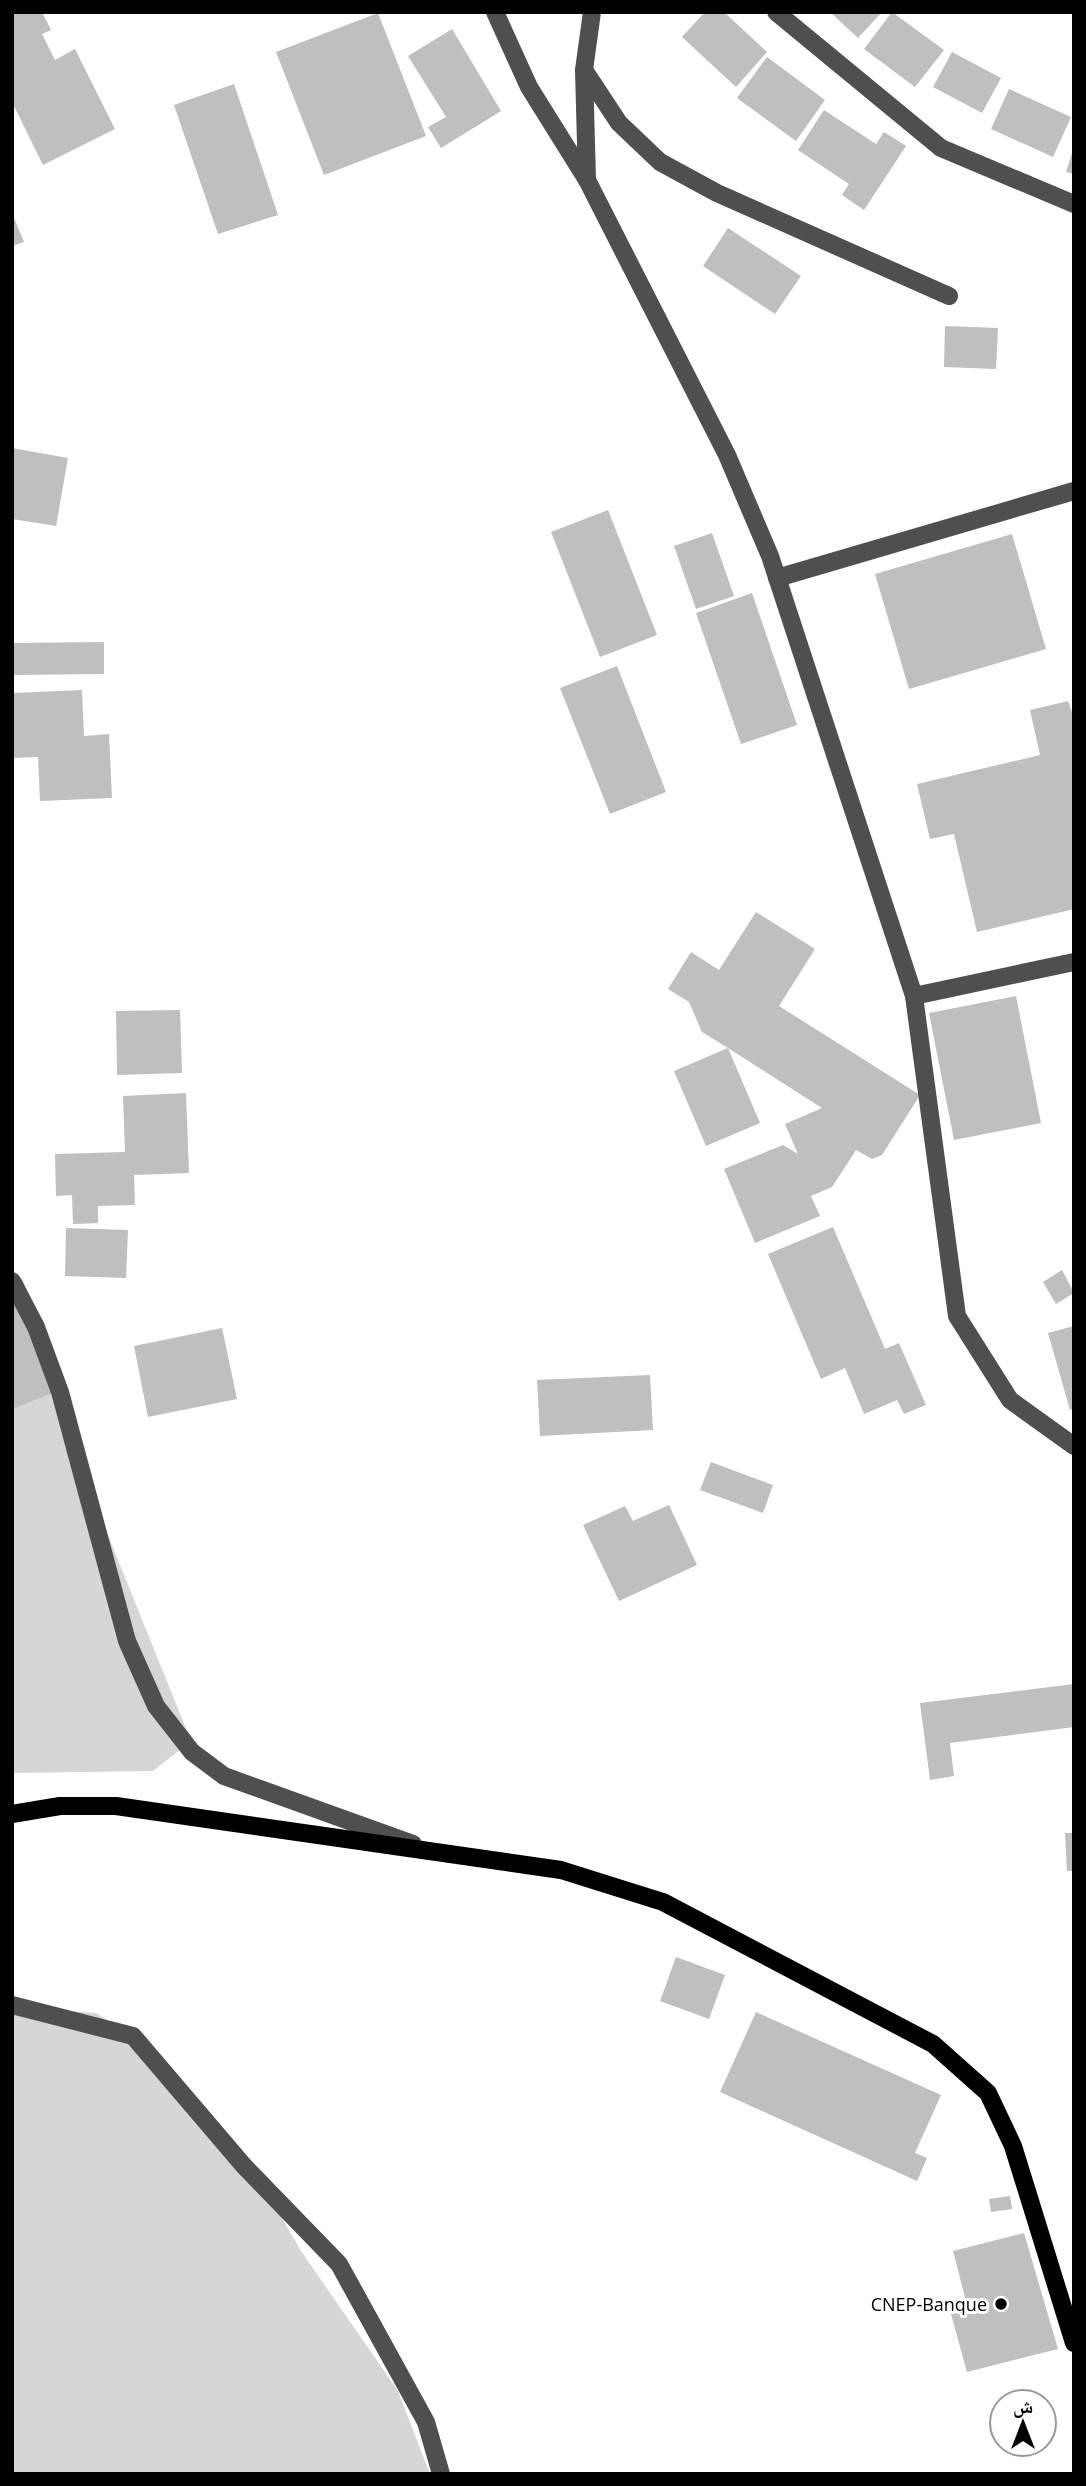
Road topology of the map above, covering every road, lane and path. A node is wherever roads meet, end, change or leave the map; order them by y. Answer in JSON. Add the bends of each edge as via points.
{"nodes":[{"id":1,"x":495,"y":12,"type":"edge"},
{"id":2,"x":592,"y":12,"type":"edge"},
{"id":3,"x":776,"y":12,"type":"edge"},
{"id":4,"x":584,"y":70,"type":"junction"},
{"id":5,"x":587,"y":180,"type":"junction"},
{"id":6,"x":1074,"y":204,"type":"edge"},
{"id":7,"x":949,"y":296,"type":"dead end"},
{"id":8,"x":1074,"y":491,"type":"edge"},
{"id":9,"x":777,"y":578,"type":"junction"},
{"id":10,"x":1074,"y":962,"type":"edge"},
{"id":11,"x":914,"y":996,"type":"junction"},
{"id":12,"x":12,"y":1282,"type":"edge"},
{"id":13,"x":1074,"y":1446,"type":"edge"},
{"id":14,"x":12,"y":1814,"type":"edge"},
{"id":15,"x":430,"y":1851,"type":"junction"},
{"id":16,"x":12,"y":2005,"type":"edge"},
{"id":17,"x":1074,"y":2343,"type":"edge"},
{"id":18,"x":440,"y":2474,"type":"edge"}],
"edges":[{"from":1,"to":5,"type":"street","via":[[529,87]]},
{"from":2,"to":4,"type":"street"},
{"from":3,"to":6,"type":"street","via":[[941,148]]},
{"from":4,"to":5,"type":"street"},
{"from":4,"to":7,"type":"street","via":[[619,122],[660,162],[717,193]]},
{"from":5,"to":9,"type":"street","via":[[727,456]]},
{"from":8,"to":9,"type":"street"},
{"from":9,"to":11,"type":"street"},
{"from":10,"to":11,"type":"street"},
{"from":11,"to":13,"type":"street","via":[[957,1316],[1010,1400]]},
{"from":12,"to":15,"type":"street","via":[[36,1327],[60,1392],[127,1641],[156,1706],[192,1752],[224,1776]]},
{"from":14,"to":15,"type":"main road","via":[[116,1806]]},
{"from":15,"to":17,"type":"main road","via":[[561,1870],[663,1902],[933,2044],[988,2093],[1013,2146]]},
{"from":16,"to":18,"type":"street","via":[[133,2036],[244,2166],[339,2264],[426,2422]]}]}
